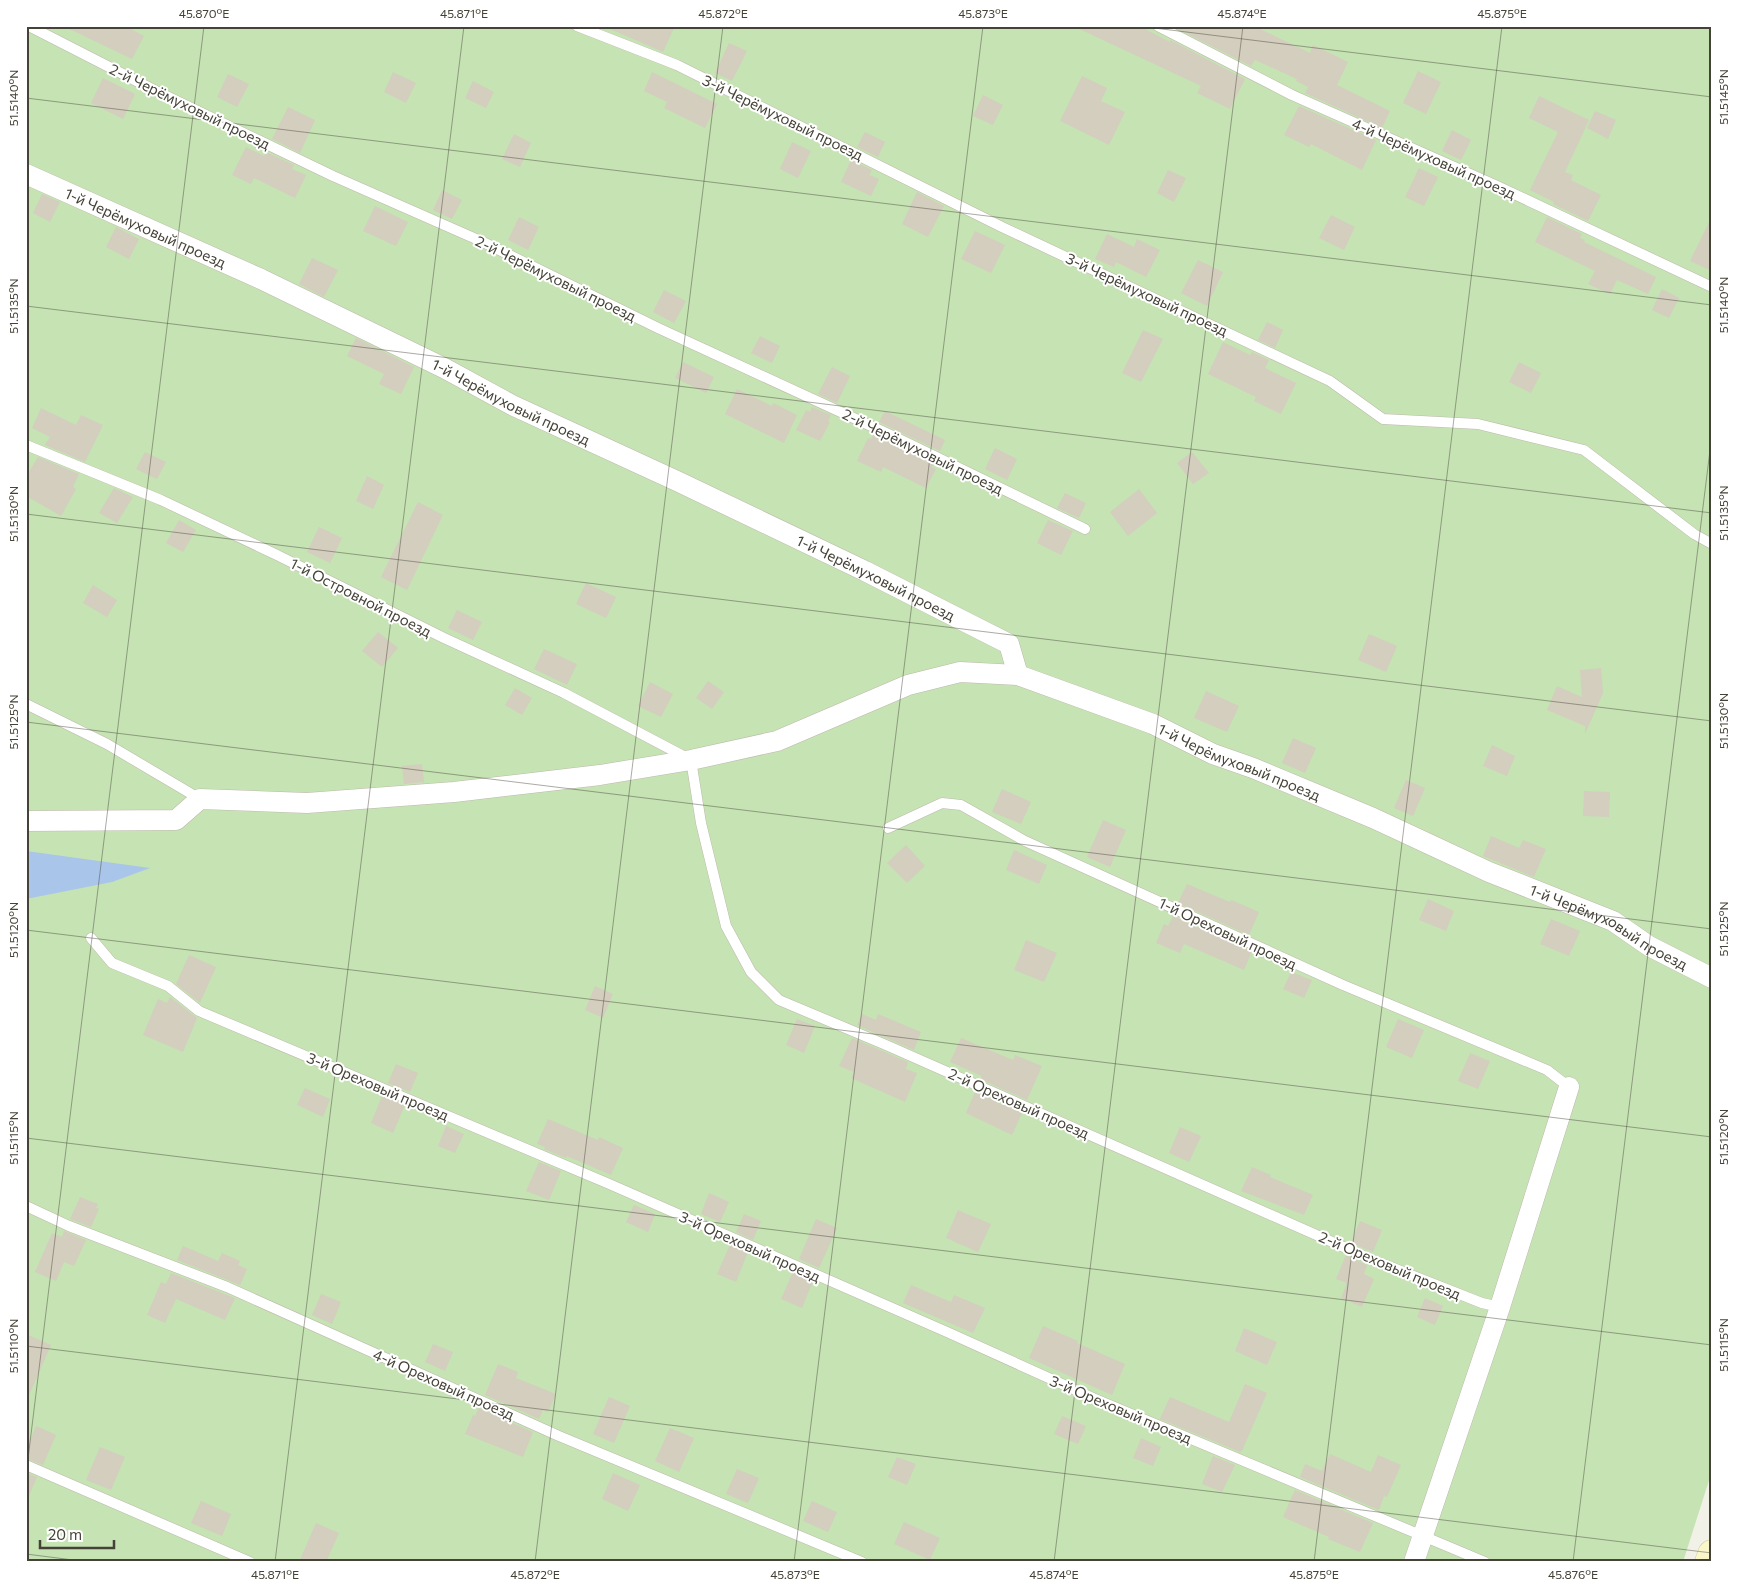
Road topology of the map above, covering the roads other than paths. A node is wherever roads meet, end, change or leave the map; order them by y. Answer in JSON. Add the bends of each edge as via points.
{"nodes":[{"id":1,"x":29,"y":26,"type":"edge"},
{"id":2,"x":577,"y":26,"type":"edge"},
{"id":3,"x":1158,"y":26,"type":"edge"},
{"id":4,"x":26,"y":174,"type":"edge"},
{"id":5,"x":1712,"y":287,"type":"edge"},
{"id":6,"x":26,"y":445,"type":"edge"},
{"id":7,"x":1085,"y":529,"type":"dead end"},
{"id":8,"x":1712,"y":544,"type":"edge"},
{"id":9,"x":1018,"y":675,"type":"junction"},
{"id":10,"x":26,"y":704,"type":"edge"},
{"id":11,"x":691,"y":760,"type":"junction"},
{"id":12,"x":200,"y":799,"type":"junction"},
{"id":13,"x":26,"y":821,"type":"edge"},
{"id":14,"x":888,"y":828,"type":"dead end"},
{"id":15,"x":91,"y":938,"type":"dead end"},
{"id":16,"x":1712,"y":978,"type":"edge"},
{"id":17,"x":1569,"y":1087,"type":"joint"},
{"id":18,"x":26,"y":1206,"type":"edge"},
{"id":19,"x":1500,"y":1307,"type":"junction"},
{"id":20,"x":26,"y":1465,"type":"edge"},
{"id":21,"x":1422,"y":1534,"type":"junction"},
{"id":22,"x":1712,"y":1554,"type":"edge"},
{"id":23,"x":250,"y":1562,"type":"edge"},
{"id":24,"x":862,"y":1562,"type":"edge"},
{"id":25,"x":1414,"y":1562,"type":"edge"},
{"id":26,"x":1485,"y":1562,"type":"edge"},
{"id":27,"x":1709,"y":1562,"type":"edge"}],
"edges":[{"from":1,"to":7,"type":"lane","name":"2-й Черёмуховый проезд","via":[[333,176],[483,242]]},
{"from":2,"to":8,"type":"lane","name":"3-й Черёмуховый проезд","via":[[676,65],[1002,227],[1330,381],[1383,419],[1478,424],[1584,450],[1694,534]]},
{"from":3,"to":5,"type":"lane","name":"4-й Черёмуховый проезд","via":[[1292,95],[1495,185]]},
{"from":4,"to":9,"type":"street","name":"1-й Черёмуховый проезд","via":[[261,279],[512,404],[882,579],[1009,644]]},
{"from":6,"to":11,"type":"lane","name":"1-й Островной проезд","via":[[161,500],[564,694]]},
{"from":9,"to":11,"type":"street","via":[[960,672],[908,685],[777,741]]},
{"from":9,"to":16,"type":"street","name":"1-й Черёмуховый проезд","via":[[1153,724],[1213,754],[1373,818],[1489,872],[1612,921],[1649,946]]},
{"from":10,"to":12,"type":"lane","via":[[107,744]]},
{"from":11,"to":12,"type":"street","via":[[600,775],[454,792],[307,803]]},
{"from":11,"to":19,"type":"lane","name":"2-й Ореховый проезд","via":[[701,824],[726,926],[751,972],[779,1000],[1373,1260]]},
{"from":12,"to":13,"type":"street","via":[[176,820]]},
{"from":14,"to":17,"type":"lane","name":"1-й Ореховый проезд","via":[[942,803],[961,805],[1025,841],[1343,985],[1547,1070]]},
{"from":15,"to":21,"type":"lane","name":"3-й Ореховый проезд","via":[[112,963],[168,986],[198,1011],[607,1183],[1093,1398]]},
{"from":17,"to":19,"type":"street"},
{"from":18,"to":24,"type":"lane","name":"4-й Ореховый проезд","via":[[227,1288],[559,1436]]},
{"from":19,"to":21,"type":"street"},
{"from":20,"to":23,"type":"lane"},
{"from":21,"to":25,"type":"street"},
{"from":21,"to":26,"type":"lane","name":"3-й Ореховый проезд"},
{"from":22,"to":27,"type":"main road"}]}
